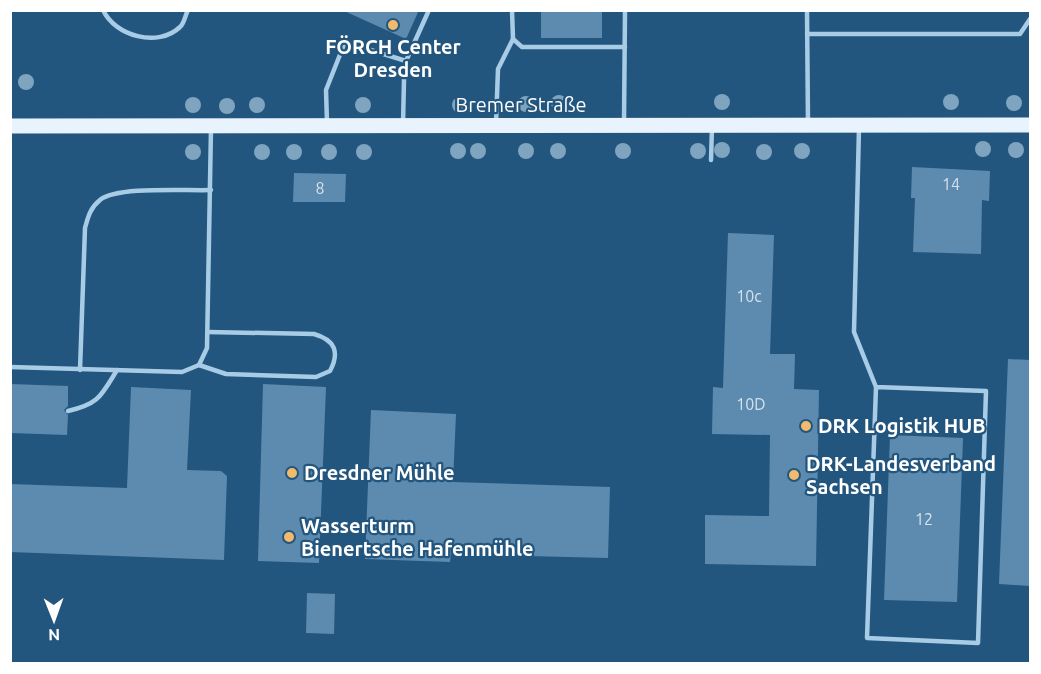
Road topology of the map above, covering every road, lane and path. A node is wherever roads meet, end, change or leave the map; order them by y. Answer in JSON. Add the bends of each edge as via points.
{"nodes":[{"id":1,"x":104,"y":10,"type":"edge"},
{"id":2,"x":188,"y":10,"type":"edge"},
{"id":3,"x":429,"y":10,"type":"edge"},
{"id":4,"x":512,"y":10,"type":"edge"},
{"id":5,"x":625,"y":10,"type":"edge"},
{"id":6,"x":807,"y":10,"type":"edge"},
{"id":7,"x":1030,"y":19,"type":"edge"},
{"id":8,"x":807,"y":34,"type":"junction"},
{"id":9,"x":513,"y":39,"type":"junction"},
{"id":10,"x":625,"y":47,"type":"junction"},
{"id":11,"x":406,"y":61,"type":"junction"},
{"id":12,"x":211,"y":125,"type":"junction"},
{"id":13,"x":327,"y":125,"type":"junction"},
{"id":14,"x":1030,"y":125,"type":"edge"},
{"id":15,"x":10,"y":126,"type":"edge"},
{"id":16,"x":403,"y":126,"type":"junction"},
{"id":17,"x":495,"y":126,"type":"junction"},
{"id":18,"x":624,"y":126,"type":"junction"},
{"id":19,"x":712,"y":126,"type":"junction"},
{"id":20,"x":808,"y":126,"type":"junction"},
{"id":21,"x":860,"y":127,"type":"junction"},
{"id":22,"x":711,"y":160,"type":"dead end"},
{"id":23,"x":211,"y":190,"type":"junction"},
{"id":24,"x":208,"y":332,"type":"junction"},
{"id":25,"x":199,"y":365,"type":"junction"},
{"id":26,"x":10,"y":367,"type":"edge"},
{"id":27,"x":80,"y":370,"type":"junction"},
{"id":28,"x":117,"y":370,"type":"junction"},
{"id":29,"x":876,"y":387,"type":"junction"},
{"id":30,"x":68,"y":411,"type":"dead end"}],
"edges":[{"from":1,"to":2,"type":"lane","via":[[108,20],[132,36],[163,38],[181,27]]},
{"from":3,"to":11,"type":"lane"},
{"from":4,"to":9,"type":"lane"},
{"from":5,"to":10,"type":"lane"},
{"from":6,"to":8,"type":"lane"},
{"from":7,"to":8,"type":"lane","via":[[1020,34]]},
{"from":8,"to":20,"type":"lane"},
{"from":9,"to":10,"type":"lane","via":[[522,47]]},
{"from":9,"to":17,"type":"lane","via":[[498,69]]},
{"from":10,"to":18,"type":"lane"},
{"from":11,"to":13,"type":"lane","via":[[345,42],[326,90]]},
{"from":11,"to":16,"type":"lane"},
{"from":12,"to":13,"type":"main road","name":"Bremer Straße"},
{"from":12,"to":15,"type":"main road","name":"Bremer Straße"},
{"from":12,"to":23,"type":"lane"},
{"from":13,"to":16,"type":"main road","name":"Bremer Straße"},
{"from":14,"to":21,"type":"main road","name":"Bremer Straße"},
{"from":16,"to":17,"type":"main road","name":"Bremer Straße"},
{"from":17,"to":18,"type":"main road","name":"Bremer Straße"},
{"from":18,"to":19,"type":"main road","name":"Bremer Straße"},
{"from":19,"to":20,"type":"main road","name":"Bremer Straße"},
{"from":19,"to":22,"type":"lane"},
{"from":20,"to":21,"type":"main road","name":"Bremer Straße"},
{"from":21,"to":29,"type":"lane","via":[[854,332]]},
{"from":23,"to":24,"type":"lane"},
{"from":23,"to":27,"type":"lane","via":[[123,192],[101,198],[90,211]]},
{"from":24,"to":25,"type":"lane","via":[[207,348]]},
{"from":24,"to":25,"type":"lane","via":[[314,334],[327,338],[335,349],[335,361],[330,372],[316,376],[226,374]]},
{"from":25,"to":28,"type":"lane","via":[[182,372]]},
{"from":26,"to":27,"type":"lane"},
{"from":27,"to":28,"type":"lane"},
{"from":28,"to":30,"type":"lane","via":[[99,399]]},
{"from":29,"to":29,"type":"lane","via":[[986,392],[978,643],[867,638]]}]}
